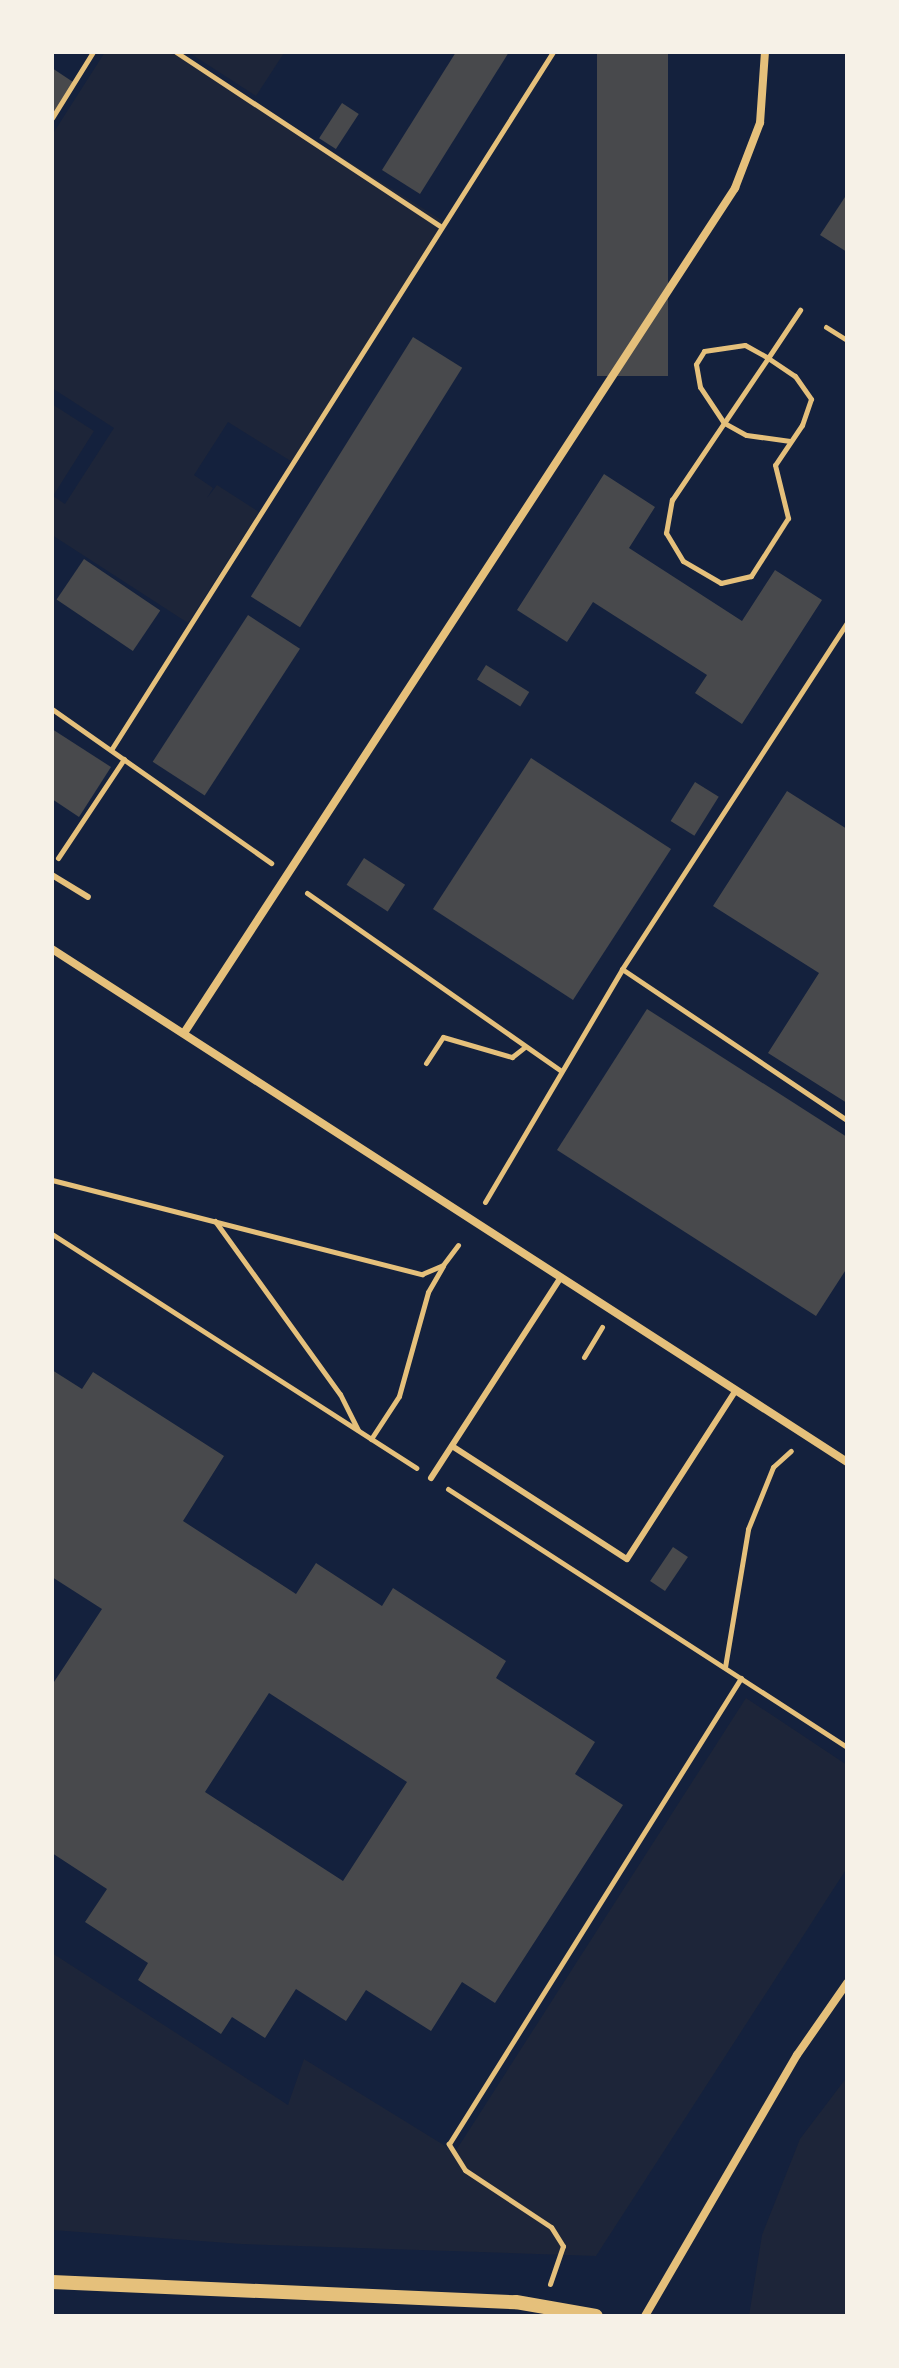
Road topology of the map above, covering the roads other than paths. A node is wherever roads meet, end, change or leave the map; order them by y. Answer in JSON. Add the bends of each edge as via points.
{"nodes":[{"id":1,"x":765,"y":52,"type":"edge"},
{"id":2,"x":52,"y":875,"type":"edge"},
{"id":3,"x":88,"y":897,"type":"dead end"},
{"id":4,"x":52,"y":949,"type":"edge"},
{"id":5,"x":184,"y":1033,"type":"junction"},
{"id":6,"x":561,"y":1277,"type":"junction"},
{"id":7,"x":736,"y":1390,"type":"junction"},
{"id":8,"x":452,"y":1446,"type":"junction"},
{"id":9,"x":847,"y":1461,"type":"edge"},
{"id":10,"x":431,"y":1478,"type":"dead end"},
{"id":11,"x":847,"y":1983,"type":"edge"},
{"id":12,"x":52,"y":2282,"type":"edge"},
{"id":13,"x":596,"y":2316,"type":"edge"},
{"id":14,"x":645,"y":2316,"type":"edge"}],
"edges":[{"from":1,"to":5,"type":"street","via":[[760,123],[735,188]]},
{"from":2,"to":3,"type":"lane"},
{"from":4,"to":5,"type":"street"},
{"from":5,"to":6,"type":"street"},
{"from":6,"to":7,"type":"street"},
{"from":6,"to":8,"type":"lane"},
{"from":7,"to":8,"type":"lane","via":[[627,1559]]},
{"from":7,"to":9,"type":"street"},
{"from":8,"to":10,"type":"lane"},
{"from":11,"to":14,"type":"street","via":[[797,2055]]},
{"from":12,"to":13,"type":"street","via":[[543,2305]]}]}
